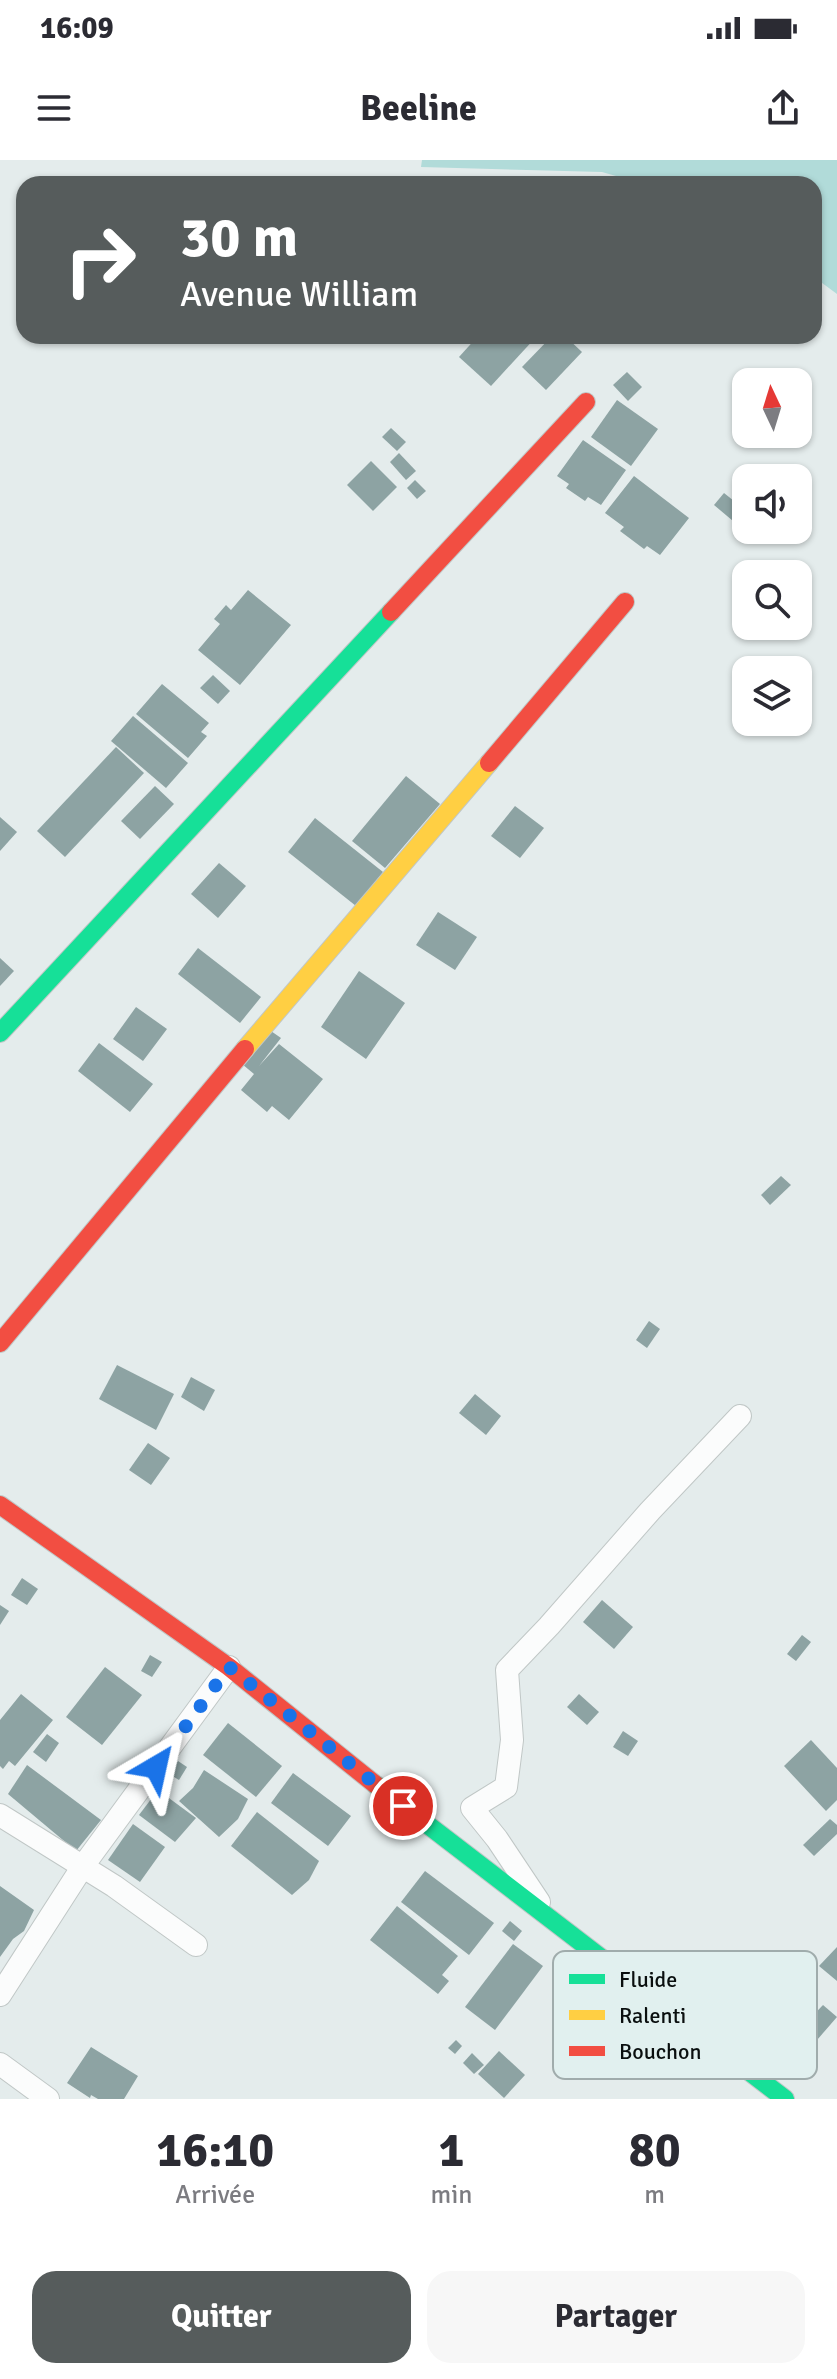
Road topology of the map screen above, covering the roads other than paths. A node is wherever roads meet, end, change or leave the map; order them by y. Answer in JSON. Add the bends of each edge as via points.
{"nodes":[{"id":1,"x":586,"y":402,"type":"dead end"},
{"id":2,"x":625,"y":602,"type":"dead end"},
{"id":3,"x":0,"y":1033,"type":"edge"},
{"id":4,"x":0,"y":1343,"type":"edge"},
{"id":5,"x":740,"y":1416,"type":"dead end"},
{"id":6,"x":0,"y":1505,"type":"edge"},
{"id":7,"x":229,"y":1667,"type":"junction"},
{"id":8,"x":0,"y":1815,"type":"edge"},
{"id":9,"x":83,"y":1866,"type":"junction"},
{"id":10,"x":552,"y":1921,"type":"junction"},
{"id":11,"x":196,"y":1945,"type":"dead end"},
{"id":12,"x":591,"y":1951,"type":"edge"},
{"id":13,"x":0,"y":1995,"type":"edge"},
{"id":14,"x":0,"y":2064,"type":"edge"},
{"id":15,"x":759,"y":2079,"type":"edge"},
{"id":16,"x":48,"y":2099,"type":"edge"},
{"id":17,"x":785,"y":2099,"type":"edge"}],
"edges":[{"from":1,"to":3,"type":"street"},
{"from":2,"to":4,"type":"street"},
{"from":5,"to":10,"type":"street","via":[[507,1670],[512,1740],[506,1787],[472,1808]]},
{"from":6,"to":7,"type":"street"},
{"from":7,"to":9,"type":"street"},
{"from":7,"to":10,"type":"street"},
{"from":8,"to":9,"type":"street"},
{"from":9,"to":11,"type":"street"},
{"from":9,"to":13,"type":"street"},
{"from":10,"to":12,"type":"street"},
{"from":14,"to":16,"type":"street"},
{"from":15,"to":17,"type":"street"}]}
